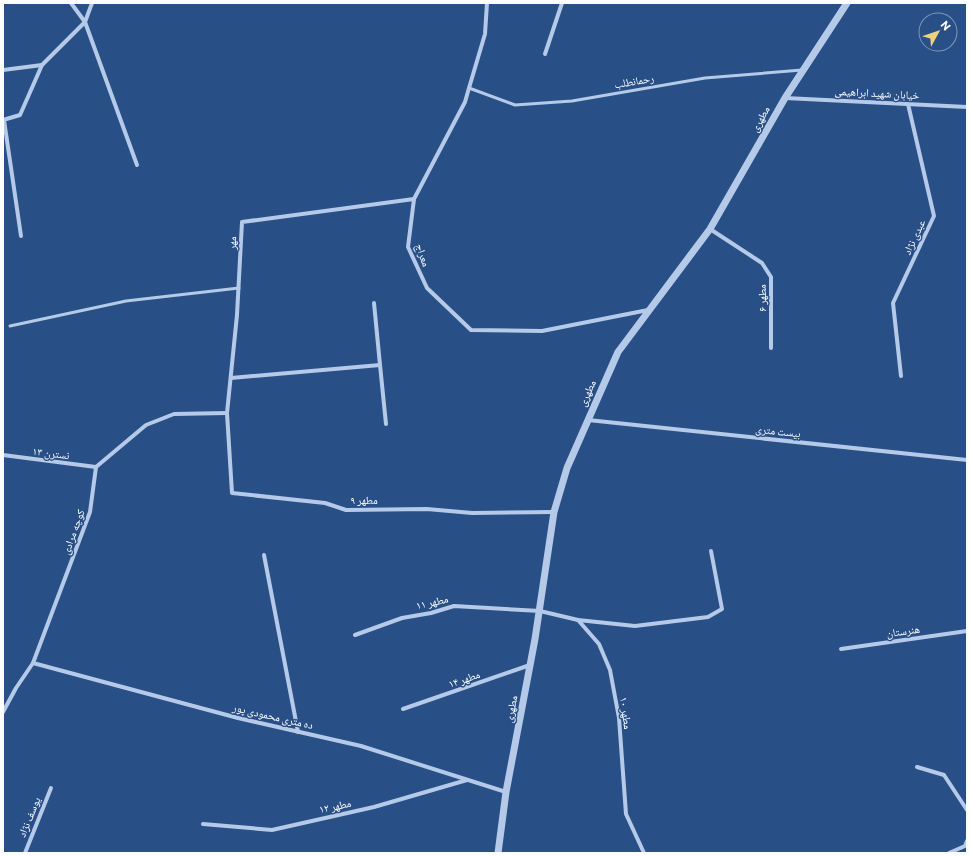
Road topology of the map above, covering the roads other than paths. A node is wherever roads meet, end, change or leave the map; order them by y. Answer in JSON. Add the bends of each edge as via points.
{"nodes":[{"id":1,"x":71,"y":3,"type":"edge"},
{"id":2,"x":92,"y":3,"type":"edge"},
{"id":3,"x":487,"y":3,"type":"edge"},
{"id":4,"x":562,"y":3,"type":"edge"},
{"id":5,"x":847,"y":3,"type":"edge"},
{"id":6,"x":85,"y":22,"type":"junction"},
{"id":7,"x":545,"y":54,"type":"dead end"},
{"id":8,"x":42,"y":65,"type":"junction"},
{"id":9,"x":3,"y":70,"type":"edge"},
{"id":10,"x":804,"y":70,"type":"junction"},
{"id":11,"x":469,"y":88,"type":"junction"},
{"id":12,"x":785,"y":98,"type":"junction"},
{"id":13,"x":908,"y":104,"type":"junction"},
{"id":14,"x":967,"y":106,"type":"edge"},
{"id":15,"x":4,"y":120,"type":"edge"},
{"id":16,"x":137,"y":165,"type":"dead end"},
{"id":17,"x":414,"y":199,"type":"junction"},
{"id":18,"x":710,"y":229,"type":"junction"},
{"id":19,"x":21,"y":236,"type":"dead end"},
{"id":20,"x":238,"y":288,"type":"junction"},
{"id":21,"x":374,"y":302,"type":"dead end"},
{"id":22,"x":648,"y":310,"type":"junction"},
{"id":23,"x":10,"y":326,"type":"dead end"},
{"id":24,"x":771,"y":348,"type":"dead end"},
{"id":25,"x":380,"y":365,"type":"junction"},
{"id":26,"x":901,"y":376,"type":"dead end"},
{"id":27,"x":231,"y":378,"type":"junction"},
{"id":28,"x":227,"y":413,"type":"junction"},
{"id":29,"x":588,"y":420,"type":"junction"},
{"id":30,"x":386,"y":424,"type":"dead end"},
{"id":31,"x":3,"y":455,"type":"edge"},
{"id":32,"x":967,"y":460,"type":"edge"},
{"id":33,"x":96,"y":467,"type":"junction"},
{"id":34,"x":554,"y":512,"type":"junction"},
{"id":35,"x":711,"y":551,"type":"dead end"},
{"id":36,"x":264,"y":555,"type":"dead end"},
{"id":37,"x":540,"y":612,"type":"junction"},
{"id":38,"x":578,"y":620,"type":"junction"},
{"id":39,"x":967,"y":630,"type":"edge"},
{"id":40,"x":355,"y":635,"type":"dead end"},
{"id":41,"x":841,"y":649,"type":"dead end"},
{"id":42,"x":33,"y":663,"type":"junction"},
{"id":43,"x":530,"y":665,"type":"junction"},
{"id":44,"x":403,"y":709,"type":"dead end"},
{"id":45,"x":3,"y":712,"type":"edge"},
{"id":46,"x":298,"y":732,"type":"junction"},
{"id":47,"x":917,"y":767,"type":"dead end"},
{"id":48,"x":468,"y":780,"type":"junction"},
{"id":49,"x":51,"y":788,"type":"dead end"},
{"id":50,"x":506,"y":792,"type":"junction"},
{"id":51,"x":967,"y":810,"type":"edge"},
{"id":52,"x":203,"y":824,"type":"dead end"},
{"id":53,"x":967,"y":841,"type":"edge"},
{"id":54,"x":25,"y":853,"type":"edge"},
{"id":55,"x":498,"y":853,"type":"edge"},
{"id":56,"x":644,"y":853,"type":"edge"},
{"id":57,"x":949,"y":853,"type":"edge"}],
"edges":[{"from":1,"to":6,"type":"street"},
{"from":2,"to":6,"type":"street"},
{"from":3,"to":11,"type":"street","name":"معراج","via":[[485,34]]},
{"from":4,"to":7,"type":"street"},
{"from":5,"to":10,"type":"street","name":"مطهری"},
{"from":6,"to":8,"type":"street"},
{"from":6,"to":16,"type":"street"},
{"from":8,"to":9,"type":"street"},
{"from":8,"to":15,"type":"street","via":[[20,115]]},
{"from":10,"to":11,"type":"lane","name":"رحمانطلب","via":[[705,78],[572,101],[515,105]]},
{"from":10,"to":12,"type":"street","name":"مطهری"},
{"from":11,"to":17,"type":"street","name":"معراج","via":[[465,102]]},
{"from":12,"to":13,"type":"street","name":"خیابان شهید ابراهیمی"},
{"from":12,"to":18,"type":"street","name":"مطهری"},
{"from":13,"to":14,"type":"street","name":"خیابان شهید ابراهیمی"},
{"from":13,"to":26,"type":"street","name":"عبدی نژاد","via":[[934,216],[893,303]]},
{"from":15,"to":19,"type":"street"},
{"from":17,"to":20,"type":"street","name":"مهر","via":[[242,222]]},
{"from":17,"to":22,"type":"street","name":"معراج","via":[[408,247],[427,288],[471,330],[542,331]]},
{"from":18,"to":22,"type":"street","name":"مطهری"},
{"from":18,"to":24,"type":"street","name":"مطهر ۶","via":[[762,263],[770,277]]},
{"from":20,"to":23,"type":"lane","via":[[126,301]]},
{"from":20,"to":27,"type":"street","name":"مهر"},
{"from":21,"to":25,"type":"street"},
{"from":22,"to":29,"type":"street","name":"مطهری","via":[[618,352]]},
{"from":25,"to":27,"type":"street"},
{"from":25,"to":30,"type":"street"},
{"from":27,"to":28,"type":"street","name":"مهر"},
{"from":28,"to":33,"type":"street","via":[[174,414],[146,425]]},
{"from":28,"to":34,"type":"street","name":"مطهر ۹","via":[[232,493],[325,503],[346,510]]},
{"from":29,"to":32,"type":"street","name":"بیست متری"},
{"from":29,"to":34,"type":"street","name":"مطهری","via":[[567,468]]},
{"from":31,"to":33,"type":"street","name":"نسترن ۱۳"},
{"from":33,"to":42,"type":"street","name":"کوچه مرادی","via":[[90,512]]},
{"from":34,"to":37,"type":"street","name":"مطهری"},
{"from":35,"to":38,"type":"street","via":[[722,609],[708,617],[635,626]]},
{"from":36,"to":46,"type":"street"},
{"from":37,"to":38,"type":"street"},
{"from":37,"to":40,"type":"street","name":"مطهر ۱۱","via":[[454,606],[402,618]]},
{"from":37,"to":43,"type":"street","name":"مطهری"},
{"from":38,"to":56,"type":"street","name":"مطهر ۱۰","via":[[599,644],[610,670],[619,718],[626,814]]},
{"from":39,"to":41,"type":"street","name":"هنرستان"},
{"from":42,"to":45,"type":"street","name":"کوچه مرادی"},
{"from":42,"to":46,"type":"street","name":"ده متری محمودی پور"},
{"from":43,"to":44,"type":"street","name":"مطهر ۱۴"},
{"from":43,"to":50,"type":"street","name":"مطهری"},
{"from":46,"to":48,"type":"street","name":"ده متری محمودی پور","via":[[361,746]]},
{"from":47,"to":51,"type":"street","via":[[944,776]]},
{"from":48,"to":50,"type":"street","name":"ده متری محمودی پور"},
{"from":48,"to":52,"type":"street","name":"مطهر ۱۲","via":[[374,807],[272,830]]},
{"from":49,"to":54,"type":"street","name":"یوسف نژاد"},
{"from":50,"to":55,"type":"street","name":"مطهری"},
{"from":53,"to":57,"type":"street","via":[[965,846]]}]}
